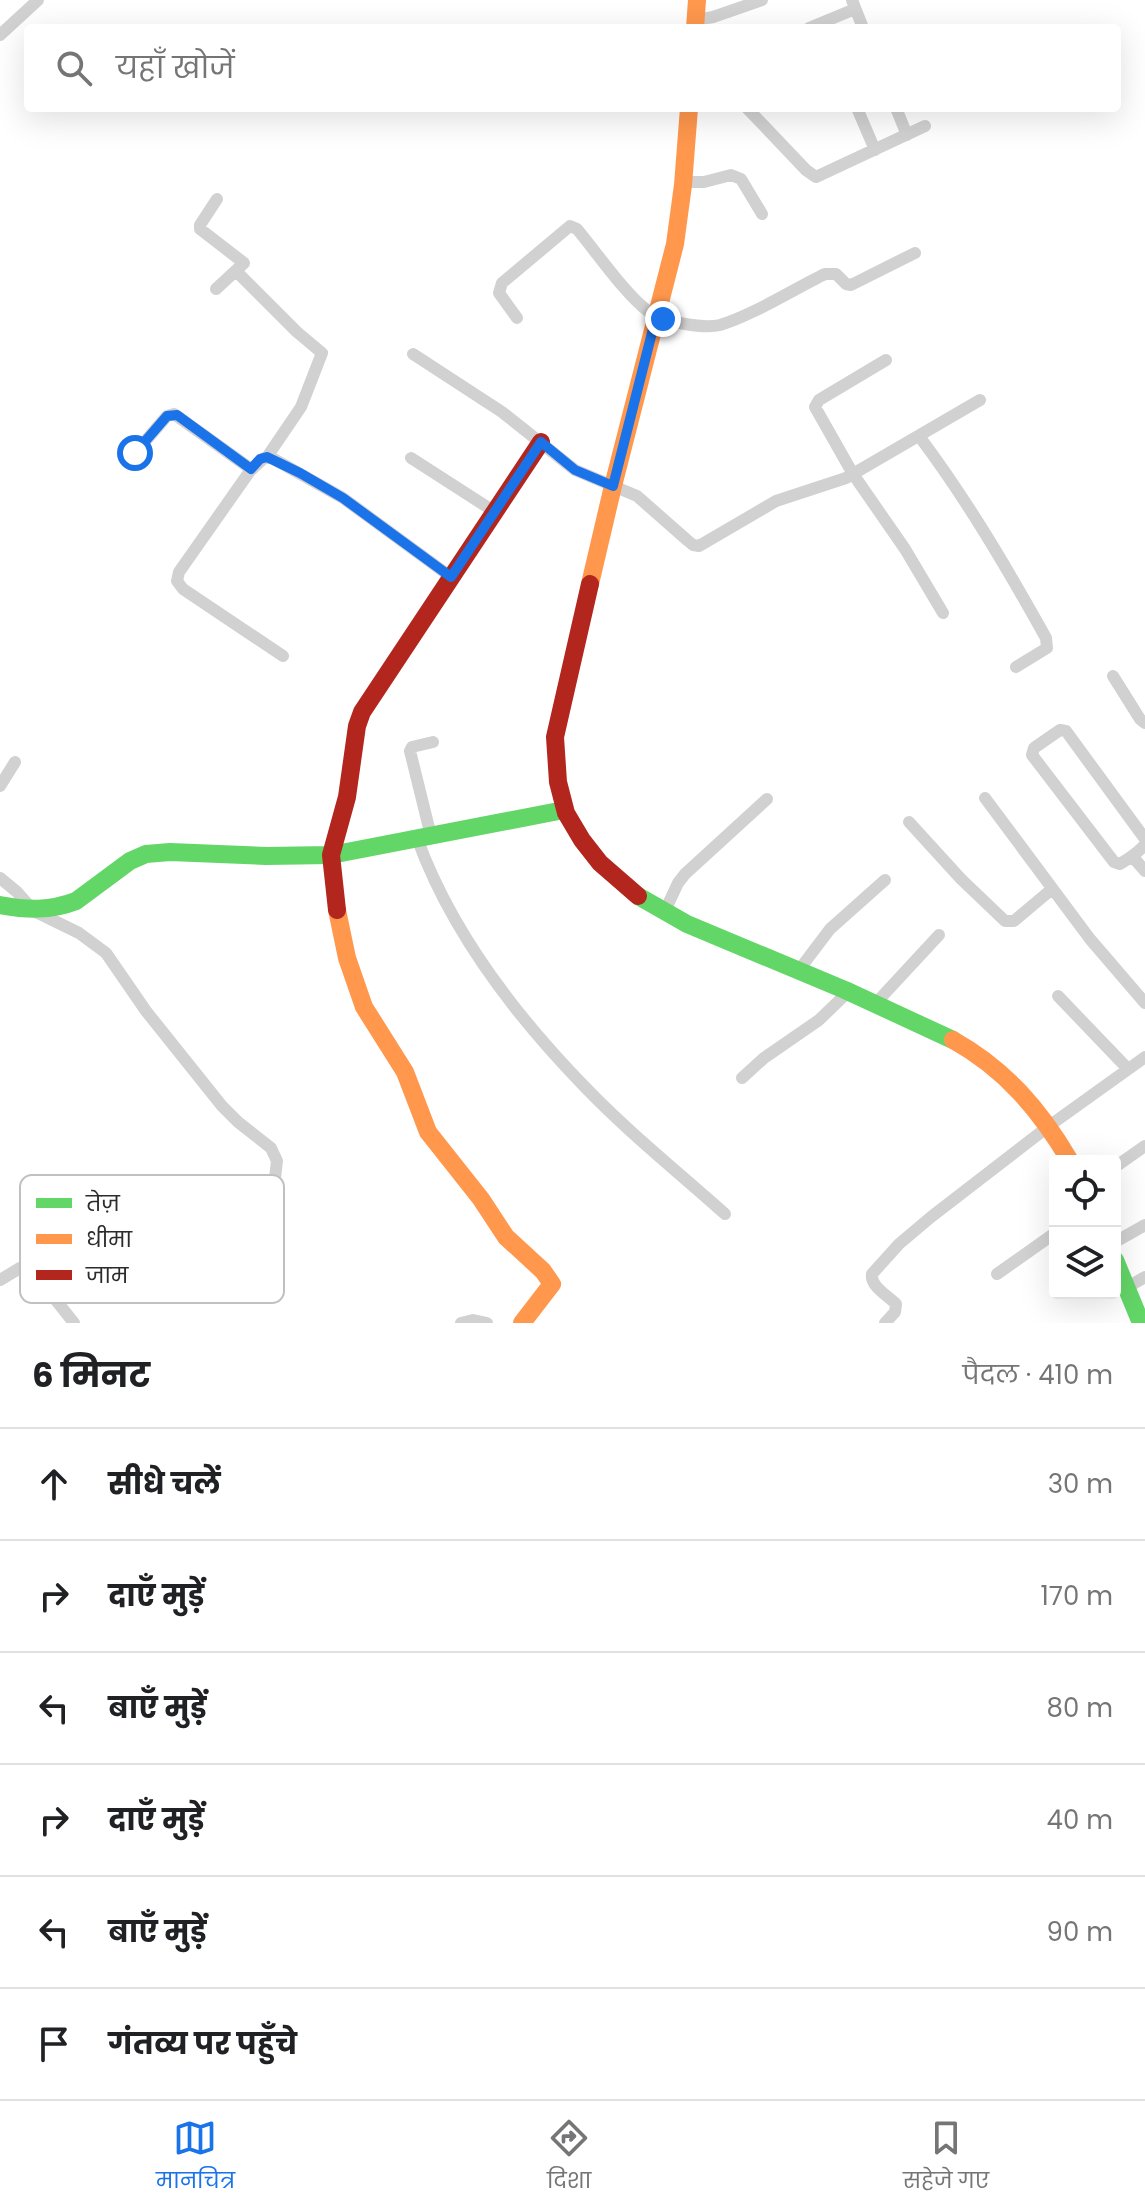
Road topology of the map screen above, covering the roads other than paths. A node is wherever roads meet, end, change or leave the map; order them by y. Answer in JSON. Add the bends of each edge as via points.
{"nodes":[{"id":1,"x":38,"y":0,"type":"edge"},
{"id":2,"x":697,"y":0,"type":"edge"},
{"id":3,"x":762,"y":0,"type":"edge"},
{"id":4,"x":853,"y":4,"type":"edge"},
{"id":5,"x":703,"y":21,"type":"edge"},
{"id":6,"x":820,"y":24,"type":"edge"},
{"id":7,"x":861,"y":24,"type":"edge"},
{"id":8,"x":0,"y":35,"type":"edge"},
{"id":9,"x":689,"y":112,"type":"edge"},
{"id":10,"x":751,"y":112,"type":"edge"},
{"id":11,"x":859,"y":112,"type":"edge"},
{"id":12,"x":898,"y":112,"type":"edge"},
{"id":13,"x":925,"y":126,"type":"dead end"},
{"id":14,"x":907,"y":135,"type":"junction"},
{"id":15,"x":875,"y":150,"type":"junction"},
{"id":16,"x":694,"y":182,"type":"junction"},
{"id":17,"x":217,"y":199,"type":"dead end"},
{"id":18,"x":762,"y":214,"type":"dead end"},
{"id":19,"x":915,"y":253,"type":"dead end"},
{"id":20,"x":237,"y":272,"type":"junction"},
{"id":21,"x":216,"y":289,"type":"dead end"},
{"id":22,"x":517,"y":318,"type":"dead end"},
{"id":23,"x":663,"y":319,"type":"junction"},
{"id":24,"x":413,"y":354,"type":"dead end"},
{"id":25,"x":886,"y":360,"type":"dead end"},
{"id":26,"x":980,"y":400,"type":"dead end"},
{"id":27,"x":919,"y":436,"type":"junction"},
{"id":28,"x":541,"y":442,"type":"junction"},
{"id":29,"x":135,"y":453,"type":"dead end"},
{"id":30,"x":267,"y":457,"type":"junction"},
{"id":31,"x":411,"y":458,"type":"dead end"},
{"id":32,"x":251,"y":469,"type":"junction"},
{"id":33,"x":853,"y":474,"type":"junction"},
{"id":34,"x":619,"y":489,"type":"junction"},
{"id":35,"x":495,"y":512,"type":"junction"},
{"id":36,"x":451,"y":577,"type":"junction"},
{"id":37,"x":943,"y":613,"type":"dead end"},
{"id":38,"x":283,"y":656,"type":"dead end"},
{"id":39,"x":1016,"y":667,"type":"dead end"},
{"id":40,"x":1113,"y":676,"type":"dead end"},
{"id":41,"x":1145,"y":723,"type":"edge"},
{"id":42,"x":433,"y":742,"type":"dead end"},
{"id":43,"x":15,"y":762,"type":"dead end"},
{"id":44,"x":0,"y":786,"type":"edge"},
{"id":45,"x":985,"y":798,"type":"dead end"},
{"id":46,"x":767,"y":799,"type":"dead end"},
{"id":47,"x":564,"y":810,"type":"junction"},
{"id":48,"x":909,"y":822,"type":"dead end"},
{"id":49,"x":424,"y":837,"type":"junction"},
{"id":50,"x":1145,"y":841,"type":"edge"},
{"id":51,"x":331,"y":855,"type":"junction"},
{"id":52,"x":1132,"y":856,"type":"junction"},
{"id":53,"x":1145,"y":871,"type":"edge"},
{"id":54,"x":0,"y":878,"type":"edge"},
{"id":55,"x":885,"y":880,"type":"dead end"},
{"id":56,"x":1052,"y":889,"type":"junction"},
{"id":57,"x":668,"y":904,"type":"junction"},
{"id":58,"x":0,"y":905,"type":"edge"},
{"id":59,"x":34,"y":911,"type":"junction"},
{"id":60,"x":939,"y":935,"type":"dead end"},
{"id":61,"x":804,"y":963,"type":"junction"},
{"id":62,"x":848,"y":992,"type":"junction"},
{"id":63,"x":880,"y":996,"type":"junction"},
{"id":64,"x":1058,"y":996,"type":"dead end"},
{"id":65,"x":1145,"y":1003,"type":"edge"},
{"id":66,"x":1145,"y":1057,"type":"edge"},
{"id":67,"x":1128,"y":1069,"type":"junction"},
{"id":68,"x":742,"y":1078,"type":"dead end"},
{"id":69,"x":1059,"y":1120,"type":"junction"},
{"id":70,"x":1145,"y":1146,"type":"edge"},
{"id":71,"x":1068,"y":1155,"type":"edge"},
{"id":72,"x":1121,"y":1163,"type":"edge"},
{"id":73,"x":275,"y":1175,"type":"edge"},
{"id":74,"x":725,"y":1214,"type":"dead end"},
{"id":75,"x":1145,"y":1225,"type":"edge"},
{"id":76,"x":1049,"y":1237,"type":"edge"},
{"id":77,"x":1121,"y":1239,"type":"edge"},
{"id":78,"x":1121,"y":1267,"type":"edge"},
{"id":79,"x":20,"y":1268,"type":"edge"},
{"id":80,"x":997,"y":1274,"type":"dead end"},
{"id":81,"x":0,"y":1280,"type":"edge"},
{"id":82,"x":1136,"y":1283,"type":"edge"},
{"id":83,"x":58,"y":1303,"type":"edge"},
{"id":84,"x":74,"y":1323,"type":"edge"},
{"id":85,"x":461,"y":1323,"type":"edge"},
{"id":86,"x":487,"y":1323,"type":"edge"},
{"id":87,"x":522,"y":1323,"type":"edge"},
{"id":88,"x":885,"y":1323,"type":"edge"},
{"id":89,"x":1141,"y":1323,"type":"edge"}],
"edges":[{"from":1,"to":8,"type":"street"},
{"from":2,"to":5,"type":"street"},
{"from":3,"to":5,"type":"street"},
{"from":4,"to":6,"type":"street"},
{"from":4,"to":7,"type":"street"},
{"from":9,"to":16,"type":"street"},
{"from":10,"to":15,"type":"street","via":[[816,177]]},
{"from":11,"to":15,"type":"street"},
{"from":12,"to":14,"type":"street"},
{"from":13,"to":14,"type":"street"},
{"from":14,"to":15,"type":"street"},
{"from":16,"to":18,"type":"street","via":[[739,177]]},
{"from":16,"to":23,"type":"street","via":[[675,244]]},
{"from":17,"to":20,"type":"street","via":[[200,229],[243,261]]},
{"from":19,"to":23,"type":"street","via":[[851,285],[836,274],[825,274],[718,325]]},
{"from":20,"to":21,"type":"street"},
{"from":20,"to":30,"type":"street","via":[[322,353],[301,407]]},
{"from":22,"to":23,"type":"street","via":[[499,293],[502,283],[574,226],[634,297]]},
{"from":23,"to":34,"type":"street"},
{"from":24,"to":28,"type":"street"},
{"from":25,"to":33,"type":"street","via":[[815,404]]},
{"from":26,"to":27,"type":"street"},
{"from":27,"to":33,"type":"street"},
{"from":27,"to":39,"type":"street","via":[[996,550],[1046,638],[1047,648]]},
{"from":28,"to":34,"type":"street","via":[[575,470]]},
{"from":28,"to":35,"type":"street"},
{"from":29,"to":32,"type":"street","via":[[174,414]]},
{"from":30,"to":32,"type":"street"},
{"from":30,"to":36,"type":"street","via":[[328,489]]},
{"from":31,"to":35,"type":"street"},
{"from":32,"to":38,"type":"street","via":[[177,581]]},
{"from":33,"to":34,"type":"street","via":[[787,496],[699,546],[637,496]]},
{"from":33,"to":37,"type":"street"},
{"from":34,"to":47,"type":"street","via":[[555,737]]},
{"from":35,"to":36,"type":"street"},
{"from":36,"to":51,"type":"street","via":[[360,717]]},
{"from":40,"to":41,"type":"street"},
{"from":42,"to":49,"type":"street","via":[[410,751]]},
{"from":43,"to":44,"type":"street"},
{"from":45,"to":56,"type":"street"},
{"from":46,"to":57,"type":"street","via":[[685,874]]},
{"from":47,"to":49,"type":"street"},
{"from":47,"to":57,"type":"street","via":[[611,875],[631,892]]},
{"from":48,"to":56,"type":"street","via":[[1005,921],[1014,921]]},
{"from":49,"to":51,"type":"street"},
{"from":49,"to":74,"type":"street","via":[[427,867],[448,909],[531,1028],[592,1094]]},
{"from":50,"to":52,"type":"street"},
{"from":50,"to":52,"type":"street","via":[[1066,731],[1034,748],[1032,755],[1111,860],[1120,864]]},
{"from":51,"to":59,"type":"street","via":[[146,854],[76,901]]},
{"from":51,"to":87,"type":"street","via":[[343,940],[360,996],[405,1072],[428,1132],[506,1237],[552,1284]]},
{"from":52,"to":53,"type":"street"},
{"from":54,"to":59,"type":"street"},
{"from":55,"to":61,"type":"street","via":[[842,917]]},
{"from":56,"to":65,"type":"street"},
{"from":57,"to":61,"type":"street"},
{"from":58,"to":59,"type":"street"},
{"from":59,"to":73,"type":"street","via":[[106,953],[222,1106],[271,1148]]},
{"from":60,"to":63,"type":"street"},
{"from":61,"to":62,"type":"street"},
{"from":62,"to":63,"type":"street"},
{"from":62,"to":68,"type":"street"},
{"from":63,"to":69,"type":"street","via":[[991,1064],[1032,1104]]},
{"from":64,"to":67,"type":"street"},
{"from":66,"to":67,"type":"street"},
{"from":67,"to":69,"type":"street"},
{"from":69,"to":71,"type":"street"},
{"from":69,"to":88,"type":"street","via":[[931,1217],[872,1274],[871,1280],[897,1308]]},
{"from":70,"to":72,"type":"street"},
{"from":75,"to":77,"type":"street"},
{"from":76,"to":80,"type":"street"},
{"from":78,"to":82,"type":"street"},
{"from":79,"to":81,"type":"street"},
{"from":82,"to":89,"type":"street"},
{"from":83,"to":84,"type":"street"},
{"from":85,"to":86,"type":"street"}]}
